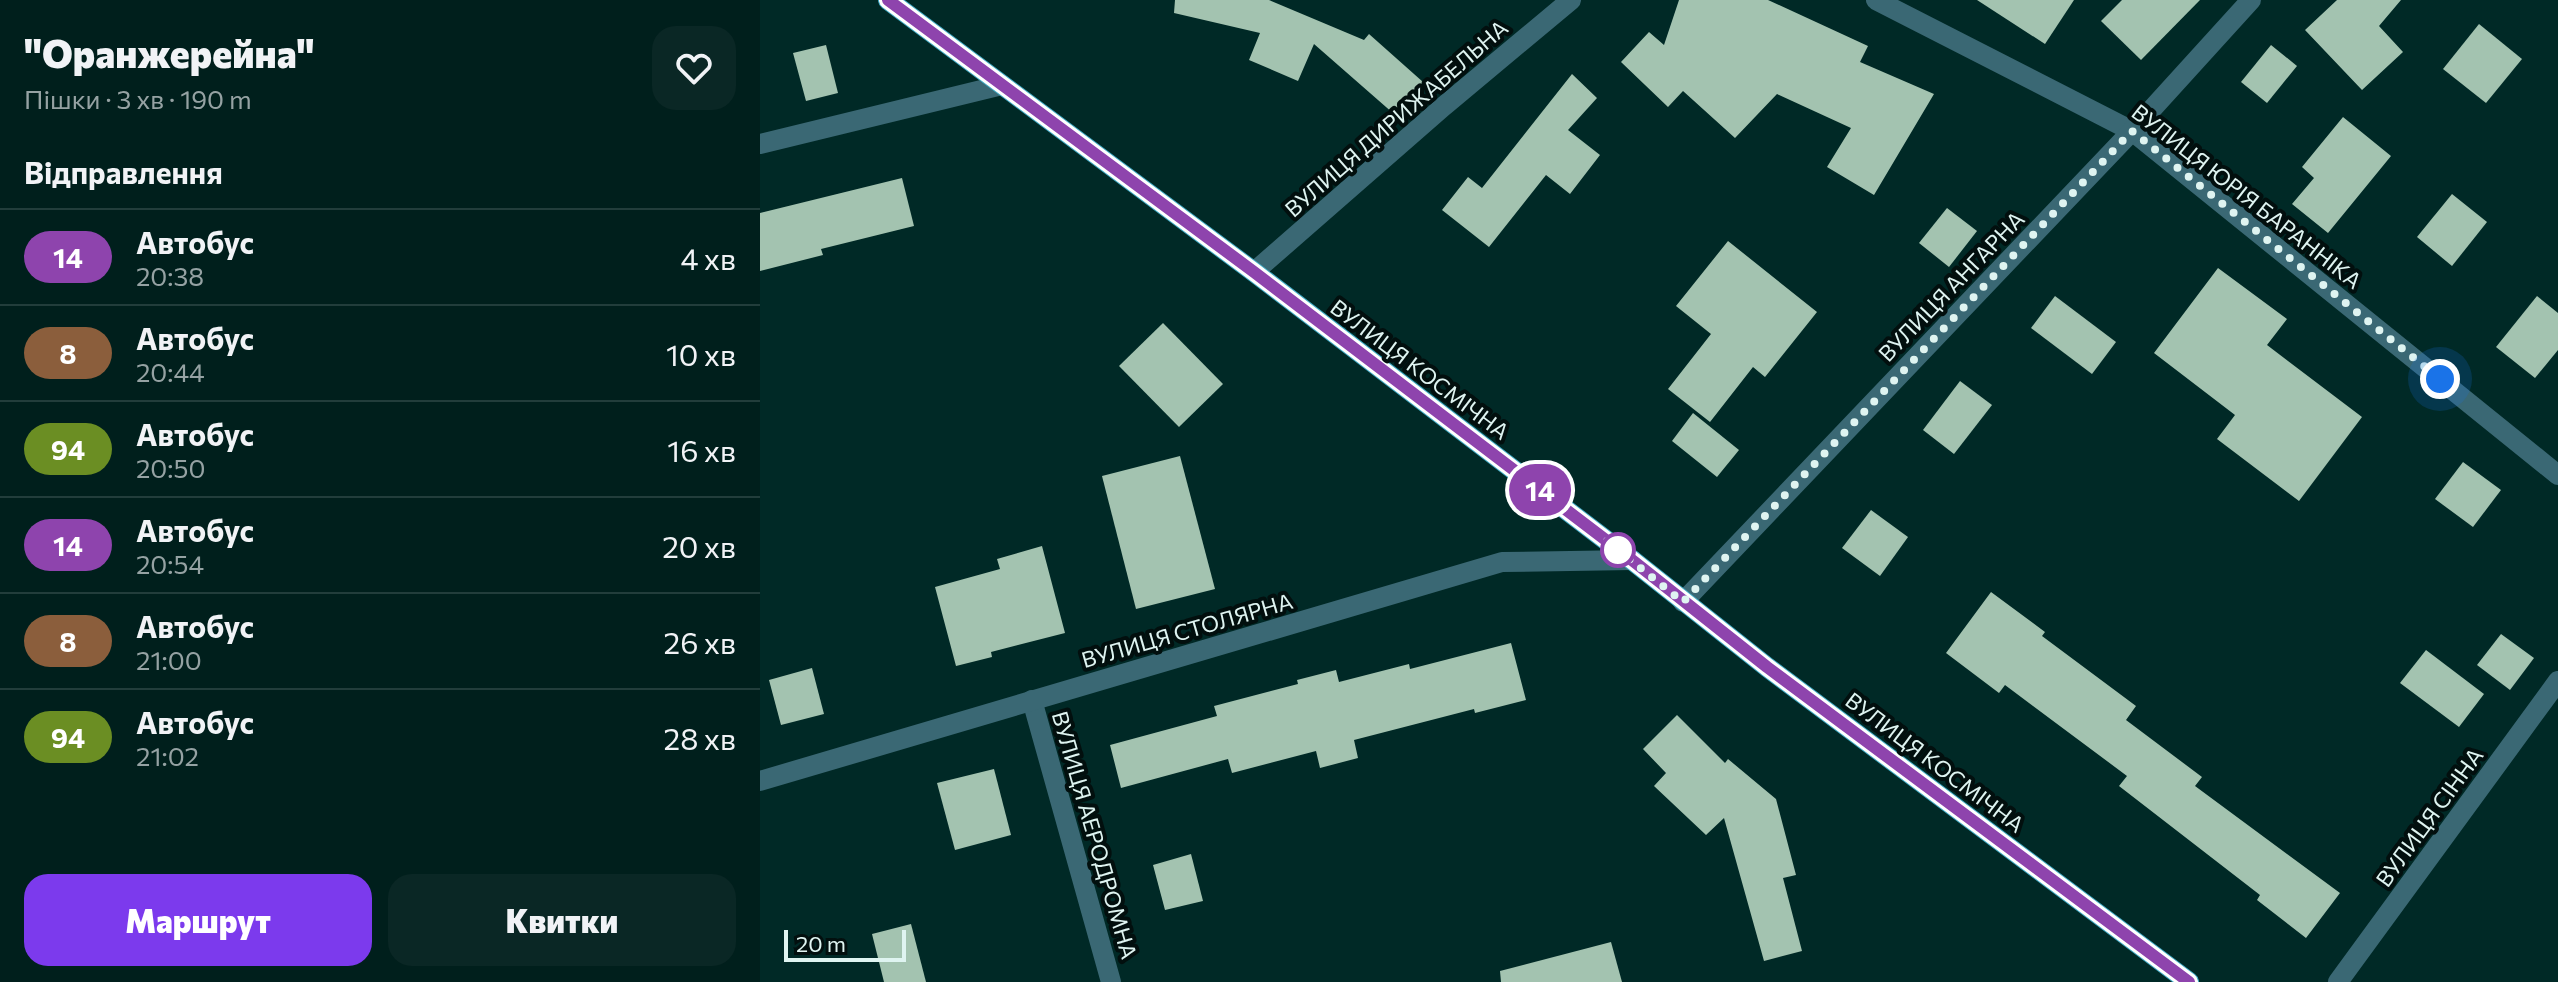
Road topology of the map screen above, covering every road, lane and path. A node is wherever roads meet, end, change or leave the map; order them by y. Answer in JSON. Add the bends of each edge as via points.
{"nodes":[{"id":1,"x":888,"y":0,"type":"edge"},
{"id":2,"x":1571,"y":0,"type":"edge"},
{"id":3,"x":1876,"y":0,"type":"edge"},
{"id":4,"x":2251,"y":0,"type":"edge"},
{"id":5,"x":1002,"y":85,"type":"junction"},
{"id":6,"x":2132,"y":131,"type":"junction"},
{"id":7,"x":760,"y":144,"type":"edge"},
{"id":8,"x":1254,"y":272,"type":"junction"},
{"id":9,"x":2558,"y":475,"type":"edge"},
{"id":10,"x":1632,"y":560,"type":"junction"},
{"id":11,"x":1683,"y":602,"type":"junction"},
{"id":12,"x":2558,"y":681,"type":"edge"},
{"id":13,"x":1032,"y":700,"type":"junction"},
{"id":14,"x":760,"y":781,"type":"edge"},
{"id":15,"x":1111,"y":982,"type":"edge"},
{"id":16,"x":2189,"y":982,"type":"edge"},
{"id":17,"x":2338,"y":982,"type":"edge"}],
"edges":[{"from":1,"to":5,"type":"main road","name":"ВУЛИЦЯ КОСМІЧНА"},
{"from":2,"to":8,"type":"street","name":"ВУЛИЦЯ ДИРИЖАБЕЛЬНА"},
{"from":3,"to":6,"type":"street","name":"ВУЛИЦЯ ЮРІЯ БАРАННІКА"},
{"from":4,"to":6,"type":"street","name":"ВУЛИЦЯ АНГАРНА"},
{"from":5,"to":7,"type":"street"},
{"from":5,"to":8,"type":"main road","name":"ВУЛИЦЯ КОСМІЧНА"},
{"from":6,"to":9,"type":"street","name":"ВУЛИЦЯ ЮРІЯ БАРАННІКА"},
{"from":6,"to":11,"type":"street","name":"ВУЛИЦЯ АНГАРНА"},
{"from":8,"to":10,"type":"main road","name":"ВУЛИЦЯ КОСМІЧНА"},
{"from":10,"to":11,"type":"main road","name":"ВУЛИЦЯ КОСМІЧНА"},
{"from":10,"to":13,"type":"street","name":"ВУЛИЦЯ СТОЛЯРНА","via":[[1502,562]]},
{"from":11,"to":16,"type":"main road","name":"ВУЛИЦЯ КОСМІЧНА"},
{"from":12,"to":17,"type":"street","name":"ВУЛИЦЯ СІННА"},
{"from":13,"to":14,"type":"street","name":"ВУЛИЦЯ СТОЛЯРНА"},
{"from":13,"to":15,"type":"street","name":"ВУЛИЦЯ АЕРОДРОМНА"}]}
